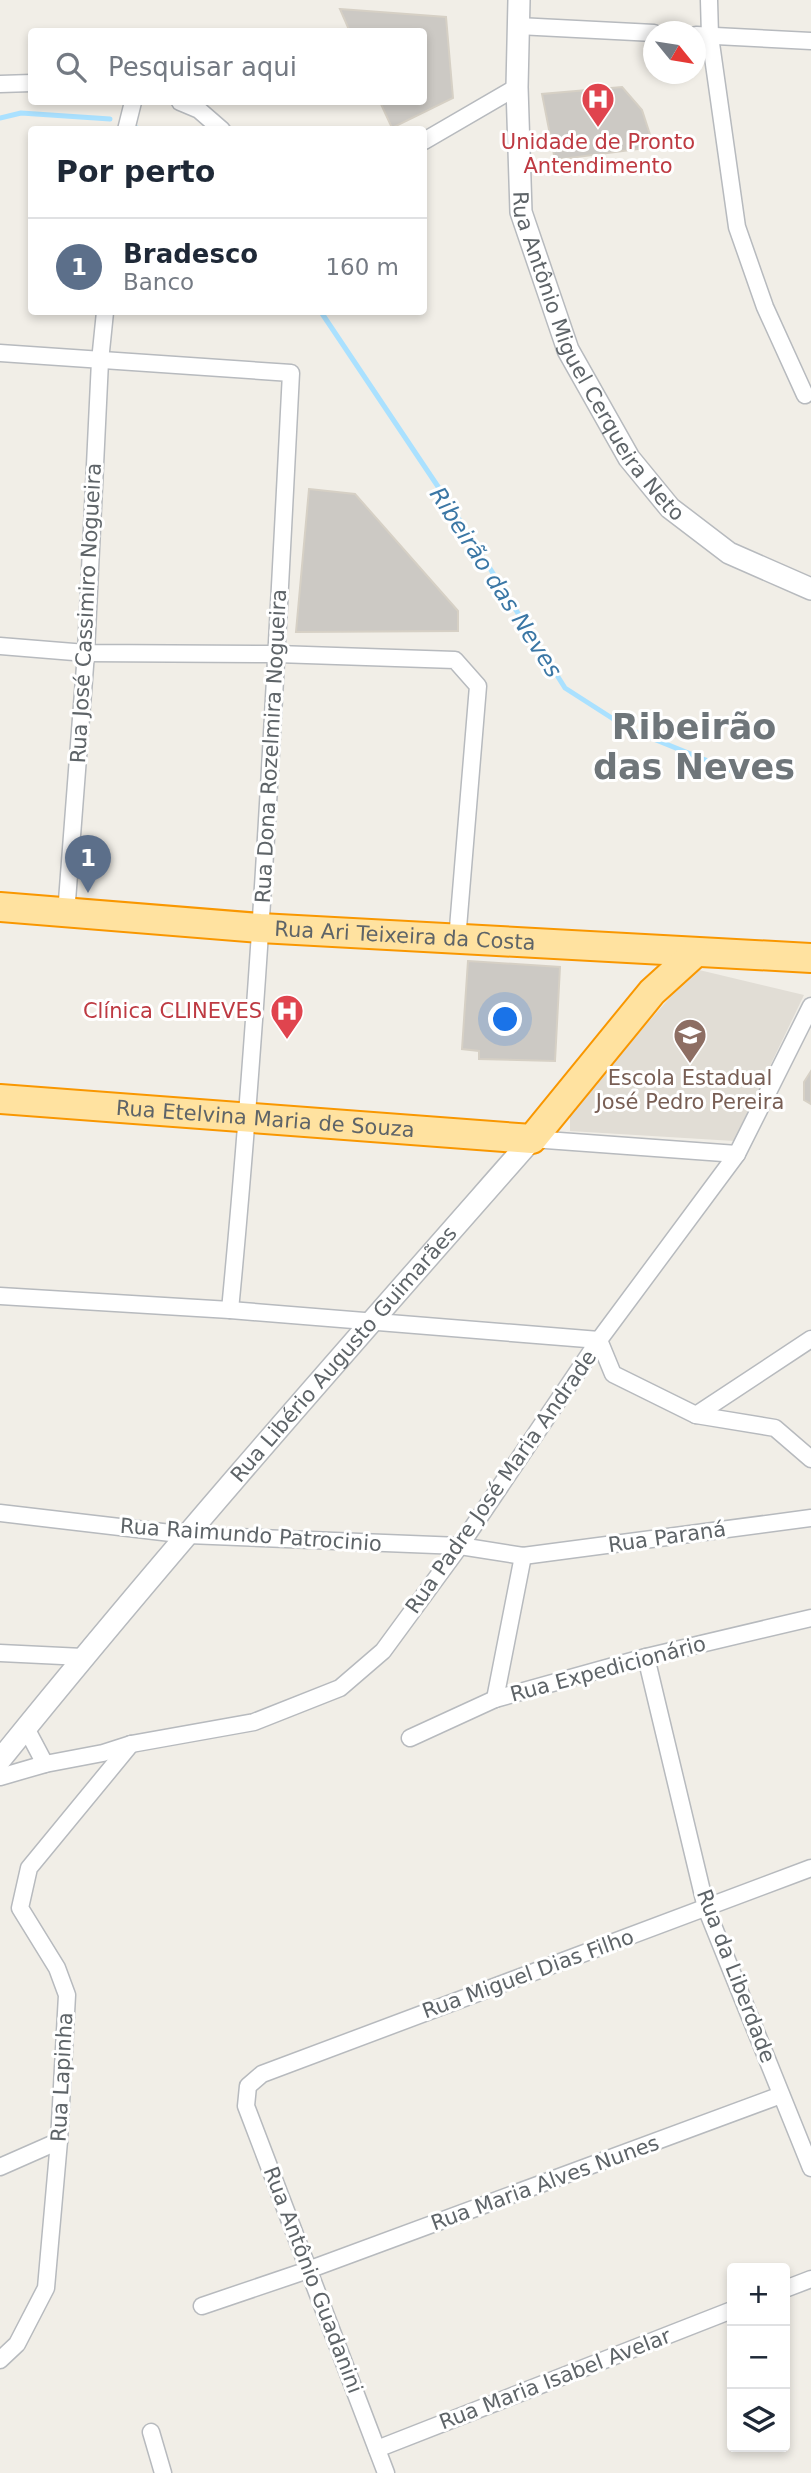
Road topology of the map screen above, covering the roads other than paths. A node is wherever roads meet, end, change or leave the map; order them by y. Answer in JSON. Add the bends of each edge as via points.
{"nodes":[{"id":1,"x":519,"y":0,"type":"edge"},
{"id":2,"x":709,"y":0,"type":"edge"},
{"id":3,"x":705,"y":21,"type":"edge"},
{"id":4,"x":518,"y":26,"type":"junction"},
{"id":5,"x":643,"y":32,"type":"edge"},
{"id":6,"x":706,"y":35,"type":"edge"},
{"id":7,"x":811,"y":40,"type":"edge"},
{"id":8,"x":706,"y":52,"type":"edge"},
{"id":9,"x":28,"y":83,"type":"edge"},
{"id":10,"x":0,"y":84,"type":"edge"},
{"id":11,"x":517,"y":87,"type":"junction"},
{"id":12,"x":132,"y":105,"type":"edge"},
{"id":13,"x":187,"y":105,"type":"edge"},
{"id":14,"x":127,"y":126,"type":"edge"},
{"id":15,"x":217,"y":126,"type":"edge"},
{"id":16,"x":427,"y":139,"type":"edge"},
{"id":17,"x":105,"y":315,"type":"edge"},
{"id":18,"x":0,"y":353,"type":"edge"},
{"id":19,"x":100,"y":360,"type":"junction"},
{"id":20,"x":805,"y":395,"type":"dead end"},
{"id":21,"x":811,"y":589,"type":"edge"},
{"id":22,"x":0,"y":646,"type":"edge"},
{"id":23,"x":86,"y":653,"type":"junction"},
{"id":24,"x":277,"y":654,"type":"junction"},
{"id":25,"x":0,"y":907,"type":"edge"},
{"id":26,"x":66,"y":914,"type":"junction"},
{"id":27,"x":260,"y":928,"type":"junction"},
{"id":28,"x":457,"y":940,"type":"junction"},
{"id":29,"x":625,"y":948,"type":"junction"},
{"id":30,"x":695,"y":953,"type":"junction"},
{"id":31,"x":806,"y":956,"type":"edge"},
{"id":32,"x":652,"y":992,"type":"junction"},
{"id":33,"x":811,"y":1006,"type":"edge"},
{"id":34,"x":0,"y":1100,"type":"edge"},
{"id":35,"x":248,"y":1116,"type":"junction"},
{"id":36,"x":532,"y":1139,"type":"junction"},
{"id":37,"x":737,"y":1154,"type":"junction"},
{"id":38,"x":0,"y":1296,"type":"edge"},
{"id":39,"x":230,"y":1310,"type":"junction"},
{"id":40,"x":372,"y":1322,"type":"junction"},
{"id":41,"x":811,"y":1339,"type":"edge"},
{"id":42,"x":598,"y":1340,"type":"junction"},
{"id":43,"x":696,"y":1415,"type":"junction"},
{"id":44,"x":811,"y":1459,"type":"edge"},
{"id":45,"x":0,"y":1513,"type":"edge"},
{"id":46,"x":811,"y":1518,"type":"edge"},
{"id":47,"x":188,"y":1535,"type":"junction"},
{"id":48,"x":460,"y":1546,"type":"junction"},
{"id":49,"x":523,"y":1556,"type":"junction"},
{"id":50,"x":811,"y":1618,"type":"edge"},
{"id":51,"x":0,"y":1653,"type":"edge"},
{"id":52,"x":83,"y":1657,"type":"junction"},
{"id":53,"x":646,"y":1657,"type":"junction"},
{"id":54,"x":495,"y":1699,"type":"junction"},
{"id":55,"x":26,"y":1728,"type":"junction"},
{"id":56,"x":410,"y":1738,"type":"dead end"},
{"id":57,"x":131,"y":1744,"type":"junction"},
{"id":58,"x":0,"y":1760,"type":"edge"},
{"id":59,"x":45,"y":1765,"type":"junction"},
{"id":60,"x":0,"y":1777,"type":"edge"},
{"id":61,"x":811,"y":1868,"type":"edge"},
{"id":62,"x":706,"y":1908,"type":"junction"},
{"id":63,"x":248,"y":2087,"type":"joint"},
{"id":64,"x":781,"y":2095,"type":"junction"},
{"id":65,"x":59,"y":2141,"type":"junction"},
{"id":66,"x":0,"y":2167,"type":"edge"},
{"id":67,"x":811,"y":2168,"type":"edge"},
{"id":68,"x":308,"y":2270,"type":"junction"},
{"id":69,"x":811,"y":2279,"type":"edge"},
{"id":70,"x":790,"y":2287,"type":"edge"},
{"id":71,"x":202,"y":2306,"type":"dead end"},
{"id":72,"x":727,"y":2312,"type":"edge"},
{"id":73,"x":0,"y":2337,"type":"edge"},
{"id":74,"x":17,"y":2344,"type":"junction"},
{"id":75,"x":0,"y":2360,"type":"edge"},
{"id":76,"x":151,"y":2432,"type":"dead end"},
{"id":77,"x":377,"y":2449,"type":"junction"},
{"id":78,"x":163,"y":2473,"type":"edge"},
{"id":79,"x":386,"y":2473,"type":"edge"}],
"edges":[{"from":1,"to":4,"type":"street","name":"Rua Antônio Miguel Cerqueira Neto"},
{"from":2,"to":3,"type":"street"},
{"from":4,"to":5,"type":"street"},
{"from":4,"to":11,"type":"street","name":"Rua Antônio Miguel Cerqueira Neto"},
{"from":6,"to":7,"type":"street"},
{"from":8,"to":20,"type":"street","via":[[737,227],[765,307]]},
{"from":9,"to":10,"type":"street"},
{"from":11,"to":16,"type":"street"},
{"from":11,"to":21,"type":"street","name":"Rua Antônio Miguel Cerqueira Neto","via":[[521,212],[568,350],[629,458],[670,508],[729,554]]},
{"from":12,"to":14,"type":"street"},
{"from":13,"to":15,"type":"street"},
{"from":17,"to":19,"type":"street","name":"Rua José Cassimiro Nogueira"},
{"from":18,"to":19,"type":"street"},
{"from":19,"to":23,"type":"street","name":"Rua José Cassimiro Nogueira"},
{"from":19,"to":24,"type":"street","name":"Rua Dona Rozelmira Nogueira","via":[[291,373]]},
{"from":22,"to":23,"type":"street"},
{"from":23,"to":24,"type":"street"},
{"from":23,"to":26,"type":"street","name":"Rua José Cassimiro Nogueira"},
{"from":24,"to":27,"type":"street","name":"Rua Dona Rozelmira Nogueira"},
{"from":24,"to":28,"type":"street","via":[[454,660],[478,686]]},
{"from":25,"to":26,"type":"highway","name":"Rua Ari Teixeira da Costa"},
{"from":26,"to":27,"type":"highway","name":"Rua Ari Teixeira da Costa"},
{"from":27,"to":28,"type":"highway","name":"Rua Ari Teixeira da Costa"},
{"from":27,"to":35,"type":"street","name":"Rua Dona Rozelmira Nogueira"},
{"from":28,"to":29,"type":"highway","name":"Rua Ari Teixeira da Costa"},
{"from":29,"to":30,"type":"highway","name":"Rua Ari Teixeira da Costa"},
{"from":29,"to":32,"type":"highway"},
{"from":30,"to":31,"type":"highway","name":"Rua Ari Teixeira da Costa"},
{"from":30,"to":32,"type":"highway","name":"Rua Libério Augusto Guimarães"},
{"from":32,"to":36,"type":"highway","name":"Rua Libério Augusto Guimarães"},
{"from":33,"to":37,"type":"street","name":"Rua Padre José Maria Andrade"},
{"from":34,"to":35,"type":"highway","name":"Rua Etelvina Maria de Souza"},
{"from":35,"to":36,"type":"highway","name":"Rua Etelvina Maria de Souza"},
{"from":35,"to":39,"type":"street","name":"Rua Dona Rozelmira Nogueira"},
{"from":36,"to":37,"type":"street"},
{"from":36,"to":40,"type":"street","name":"Rua Libério Augusto Guimarães"},
{"from":37,"to":42,"type":"street","name":"Rua Padre José Maria Andrade"},
{"from":38,"to":39,"type":"street"},
{"from":39,"to":40,"type":"street"},
{"from":40,"to":42,"type":"street"},
{"from":40,"to":47,"type":"street","name":"Rua Libério Augusto Guimarães"},
{"from":41,"to":43,"type":"street"},
{"from":42,"to":43,"type":"street","via":[[613,1374]]},
{"from":42,"to":48,"type":"street","name":"Rua Padre José Maria Andrade"},
{"from":43,"to":44,"type":"street","via":[[775,1428]]},
{"from":45,"to":47,"type":"street","name":"Rua Raimundo Patrocinio"},
{"from":46,"to":49,"type":"street","name":"Rua Paraná"},
{"from":47,"to":48,"type":"street","name":"Rua Raimundo Patrocinio"},
{"from":47,"to":52,"type":"street","name":"Rua Libério Augusto Guimarães"},
{"from":48,"to":49,"type":"street","name":"Rua Paraná"},
{"from":48,"to":57,"type":"street","name":"Rua Padre José Maria Andrade","via":[[383,1651],[341,1688],[254,1722]]},
{"from":49,"to":54,"type":"street"},
{"from":50,"to":53,"type":"street","name":"Rua Expedicionário"},
{"from":51,"to":52,"type":"street"},
{"from":52,"to":55,"type":"street","name":"Rua Libério Augusto Guimarães"},
{"from":53,"to":54,"type":"street","name":"Rua Expedicionário"},
{"from":53,"to":62,"type":"street","name":"Rua da Liberdade"},
{"from":54,"to":56,"type":"street","name":"Rua Expedicionário"},
{"from":55,"to":58,"type":"street","name":"Rua Libério Augusto Guimarães"},
{"from":55,"to":59,"type":"street"},
{"from":57,"to":59,"type":"street","name":"Rua Padre José Maria Andrade"},
{"from":57,"to":65,"type":"street","name":"Rua Lapinha","via":[[29,1868],[20,1908],[57,1968],[66,1995]]},
{"from":59,"to":60,"type":"street","name":"Rua Padre José Maria Andrade"},
{"from":61,"to":62,"type":"street","name":"Rua Miguel Dias Filho"},
{"from":62,"to":63,"type":"street","name":"Rua Miguel Dias Filho","via":[[262,2074]]},
{"from":62,"to":64,"type":"street","name":"Rua da Liberdade"},
{"from":63,"to":68,"type":"street","name":"Rua Antônio Guadanini","via":[[247,2106]]},
{"from":64,"to":67,"type":"street","name":"Rua da Liberdade"},
{"from":64,"to":68,"type":"street","name":"Rua Maria Alves Nunes"},
{"from":65,"to":66,"type":"street"},
{"from":65,"to":74,"type":"street","name":"Rua Lapinha","via":[[46,2288]]},
{"from":68,"to":71,"type":"street","name":"Rua Maria Alves Nunes"},
{"from":68,"to":77,"type":"street","name":"Rua Antônio Guadanini"},
{"from":69,"to":70,"type":"street"},
{"from":72,"to":77,"type":"street","name":"Rua Maria Isabel Avelar"},
{"from":73,"to":74,"type":"street"},
{"from":74,"to":75,"type":"street","name":"Rua Lapinha"},
{"from":76,"to":78,"type":"street"},
{"from":77,"to":79,"type":"street","name":"Rua Antônio Guadanini"}]}
